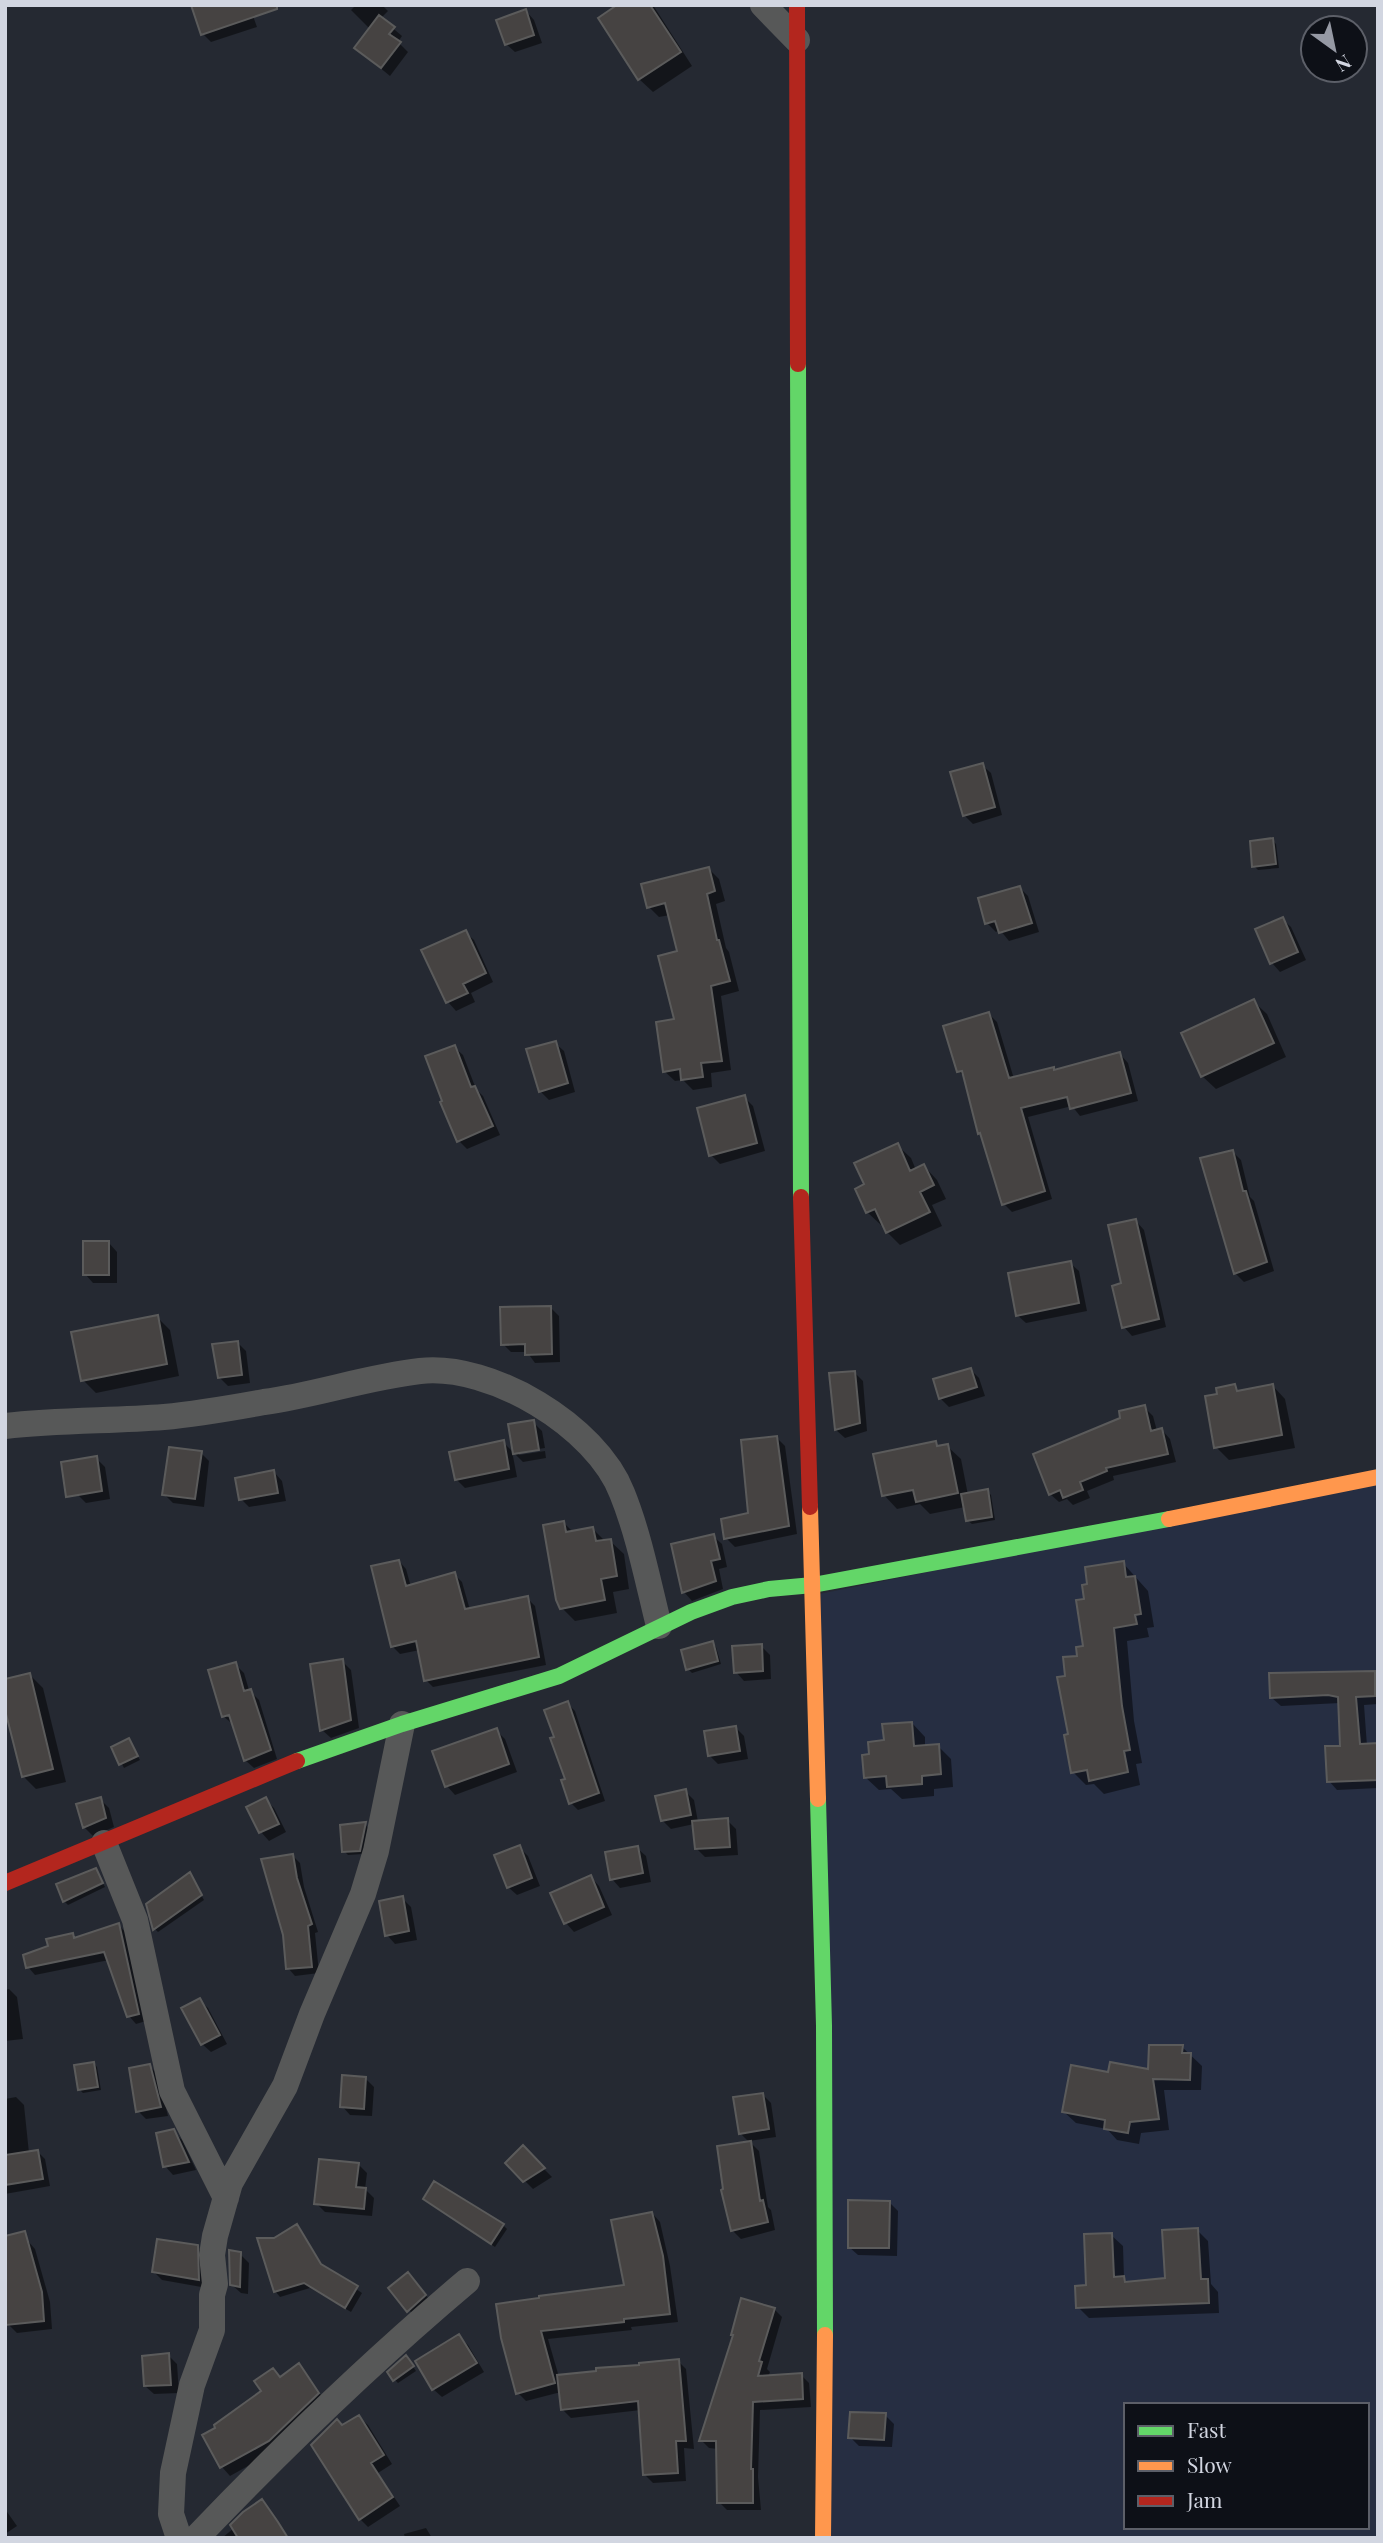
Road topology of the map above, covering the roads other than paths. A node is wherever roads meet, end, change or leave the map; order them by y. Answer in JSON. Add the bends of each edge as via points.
{"nodes":[{"id":1,"x":763,"y":5,"type":"edge"},
{"id":2,"x":797,"y":5,"type":"edge"},
{"id":3,"x":797,"y":40,"type":"junction"},
{"id":4,"x":5,"y":1426,"type":"edge"},
{"id":5,"x":1378,"y":1477,"type":"edge"},
{"id":6,"x":813,"y":1585,"type":"junction"},
{"id":7,"x":659,"y":1626,"type":"junction"},
{"id":8,"x":402,"y":1724,"type":"junction"},
{"id":9,"x":104,"y":1843,"type":"junction"},
{"id":10,"x":5,"y":1883,"type":"edge"},
{"id":11,"x":226,"y":2198,"type":"junction"},
{"id":12,"x":467,"y":2281,"type":"dead end"},
{"id":13,"x":179,"y":2538,"type":"edge"},
{"id":14,"x":195,"y":2538,"type":"edge"},
{"id":15,"x":822,"y":2538,"type":"edge"}],
"edges":[{"from":1,"to":3,"type":"street"},
{"from":2,"to":3,"type":"street"},
{"from":3,"to":6,"type":"street","via":[[799,1122]]},
{"from":4,"to":7,"type":"street","via":[[168,1417],[277,1401],[422,1371],[466,1374],[508,1388],[549,1411],[609,1468],[622,1492]]},
{"from":5,"to":6,"type":"street"},
{"from":6,"to":7,"type":"street","via":[[732,1597]]},
{"from":6,"to":15,"type":"street","via":[[826,2193]]},
{"from":7,"to":8,"type":"street","via":[[559,1676]]},
{"from":8,"to":9,"type":"street","via":[[303,1759]]},
{"from":8,"to":11,"type":"street","via":[[363,1894],[285,2086],[239,2164]]},
{"from":9,"to":10,"type":"street"},
{"from":9,"to":11,"type":"street","via":[[135,1920],[172,2091]]},
{"from":11,"to":13,"type":"street","via":[[212,2255],[212,2330],[192,2385],[173,2473],[171,2514]]},
{"from":12,"to":14,"type":"street","via":[[394,2342]]}]}
